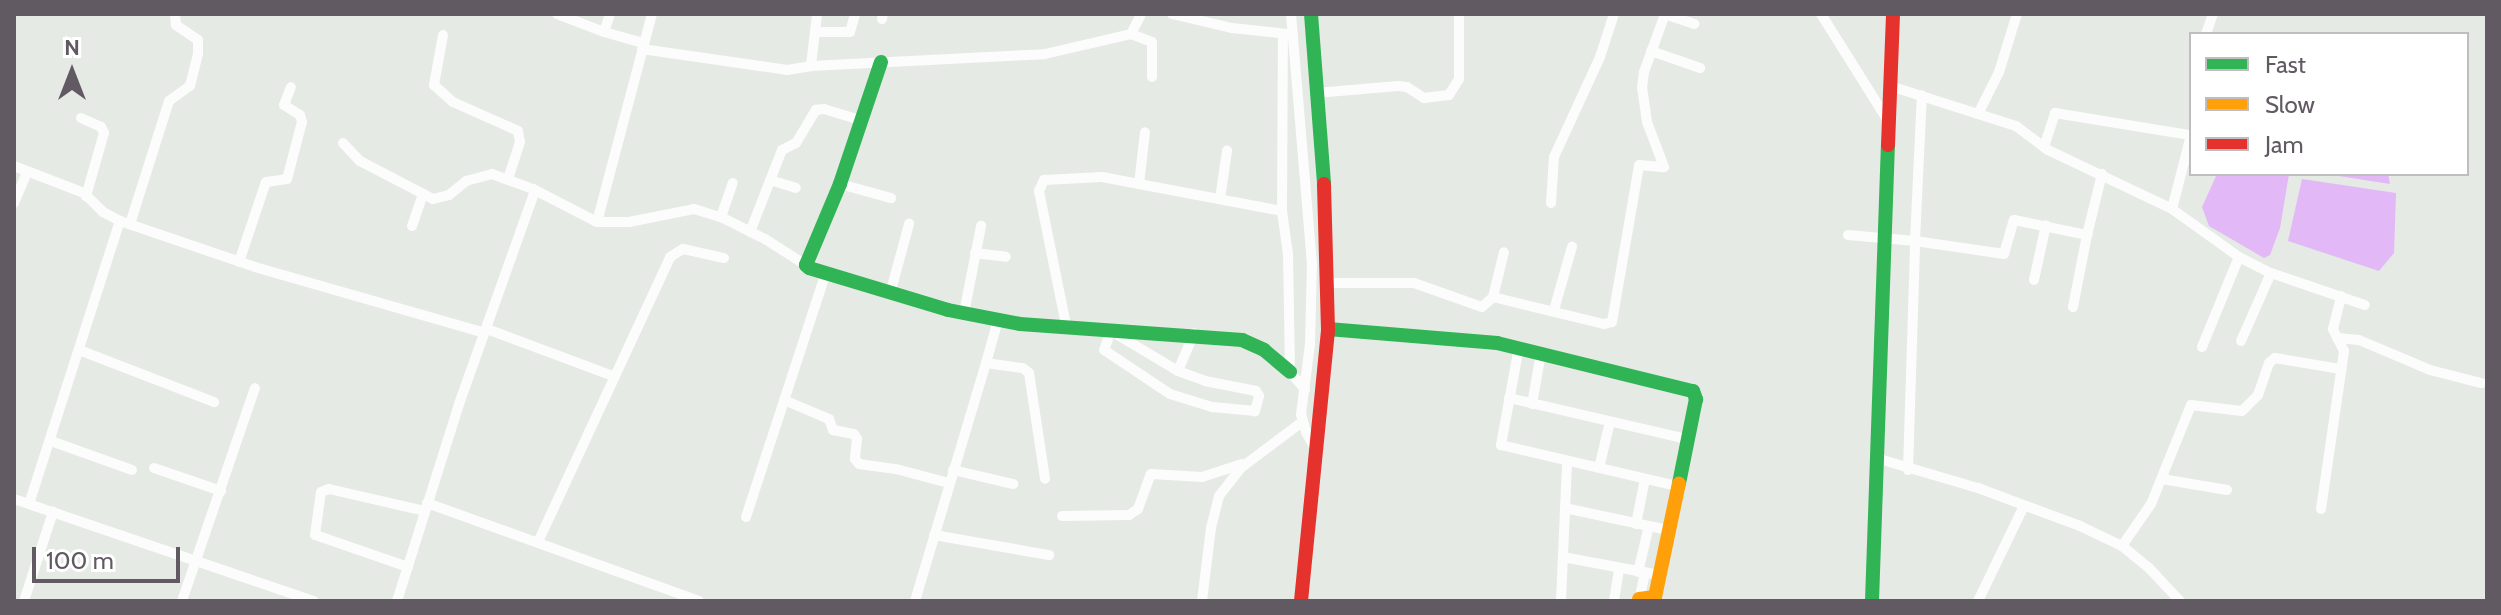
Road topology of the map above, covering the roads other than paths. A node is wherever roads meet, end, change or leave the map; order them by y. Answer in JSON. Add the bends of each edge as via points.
{"nodes":[{"id":1,"x":175,"y":14,"type":"edge"},
{"id":2,"x":557,"y":14,"type":"edge"},
{"id":3,"x":610,"y":14,"type":"edge"},
{"id":4,"x":652,"y":14,"type":"edge"},
{"id":5,"x":817,"y":14,"type":"edge"},
{"id":6,"x":855,"y":14,"type":"edge"},
{"id":7,"x":1141,"y":14,"type":"edge"},
{"id":8,"x":1172,"y":14,"type":"edge"},
{"id":9,"x":1291,"y":14,"type":"edge"},
{"id":10,"x":1311,"y":14,"type":"edge"},
{"id":11,"x":1459,"y":14,"type":"edge"},
{"id":12,"x":1614,"y":14,"type":"edge"},
{"id":13,"x":1664,"y":14,"type":"edge"},
{"id":14,"x":1821,"y":14,"type":"edge"},
{"id":15,"x":1893,"y":14,"type":"edge"},
{"id":16,"x":2017,"y":14,"type":"edge"},
{"id":17,"x":1694,"y":24,"type":"dead end"},
{"id":18,"x":604,"y":32,"type":"junction"},
{"id":19,"x":815,"y":32,"type":"junction"},
{"id":20,"x":1131,"y":34,"type":"junction"},
{"id":21,"x":1287,"y":34,"type":"junction"},
{"id":22,"x":443,"y":35,"type":"dead end"},
{"id":23,"x":643,"y":46,"type":"junction"},
{"id":24,"x":1651,"y":51,"type":"junction"},
{"id":25,"x":881,"y":62,"type":"junction"},
{"id":26,"x":811,"y":66,"type":"junction"},
{"id":27,"x":1700,"y":68,"type":"dead end"},
{"id":28,"x":1152,"y":77,"type":"dead end"},
{"id":29,"x":1890,"y":86,"type":"junction"},
{"id":30,"x":291,"y":87,"type":"dead end"},
{"id":31,"x":1316,"y":93,"type":"junction"},
{"id":32,"x":1922,"y":95,"type":"junction"},
{"id":33,"x":1978,"y":114,"type":"junction"},
{"id":34,"x":81,"y":118,"type":"dead end"},
{"id":35,"x":863,"y":121,"type":"junction"},
{"id":36,"x":1891,"y":126,"type":"junction"},
{"id":37,"x":1145,"y":132,"type":"dead end"},
{"id":38,"x":2189,"y":135,"type":"edge"},
{"id":39,"x":343,"y":143,"type":"dead end"},
{"id":40,"x":2189,"y":143,"type":"edge"},
{"id":41,"x":2044,"y":147,"type":"junction"},
{"id":42,"x":1227,"y":151,"type":"dead end"},
{"id":43,"x":14,"y":166,"type":"edge"},
{"id":44,"x":27,"y":173,"type":"junction"},
{"id":45,"x":2102,"y":174,"type":"junction"},
{"id":46,"x":508,"y":179,"type":"junction"},
{"id":47,"x":770,"y":180,"type":"junction"},
{"id":48,"x":733,"y":183,"type":"dead end"},
{"id":49,"x":840,"y":184,"type":"junction"},
{"id":50,"x":1139,"y":184,"type":"junction"},
{"id":51,"x":796,"y":188,"type":"dead end"},
{"id":52,"x":535,"y":191,"type":"junction"},
{"id":53,"x":423,"y":194,"type":"junction"},
{"id":54,"x":86,"y":196,"type":"junction"},
{"id":55,"x":891,"y":198,"type":"dead end"},
{"id":56,"x":1220,"y":199,"type":"junction"},
{"id":57,"x":14,"y":203,"type":"edge"},
{"id":58,"x":1551,"y":203,"type":"dead end"},
{"id":59,"x":2172,"y":209,"type":"junction"},
{"id":60,"x":1282,"y":211,"type":"junction"},
{"id":61,"x":721,"y":217,"type":"junction"},
{"id":62,"x":597,"y":222,"type":"junction"},
{"id":63,"x":125,"y":223,"type":"junction"},
{"id":64,"x":909,"y":224,"type":"dead end"},
{"id":65,"x":2046,"y":225,"type":"junction"},
{"id":66,"x":412,"y":226,"type":"dead end"},
{"id":67,"x":981,"y":226,"type":"dead end"},
{"id":68,"x":750,"y":232,"type":"junction"},
{"id":69,"x":1848,"y":235,"type":"dead end"},
{"id":70,"x":2087,"y":235,"type":"junction"},
{"id":71,"x":1884,"y":238,"type":"junction"},
{"id":72,"x":1915,"y":241,"type":"junction"},
{"id":73,"x":1572,"y":247,"type":"dead end"},
{"id":74,"x":1504,"y":252,"type":"dead end"},
{"id":75,"x":975,"y":253,"type":"junction"},
{"id":76,"x":1006,"y":257,"type":"dead end"},
{"id":77,"x":2239,"y":257,"type":"junction"},
{"id":78,"x":724,"y":258,"type":"dead end"},
{"id":79,"x":239,"y":262,"type":"junction"},
{"id":80,"x":806,"y":265,"type":"junction"},
{"id":81,"x":2271,"y":273,"type":"junction"},
{"id":82,"x":825,"y":275,"type":"junction"},
{"id":83,"x":2034,"y":280,"type":"dead end"},
{"id":84,"x":1328,"y":283,"type":"junction"},
{"id":85,"x":890,"y":294,"type":"junction"},
{"id":86,"x":2341,"y":296,"type":"junction"},
{"id":87,"x":1493,"y":297,"type":"junction"},
{"id":88,"x":2365,"y":305,"type":"dead end"},
{"id":89,"x":2073,"y":307,"type":"dead end"},
{"id":90,"x":1554,"y":310,"type":"junction"},
{"id":91,"x":964,"y":313,"type":"junction"},
{"id":92,"x":998,"y":320,"type":"junction"},
{"id":93,"x":1066,"y":325,"type":"junction"},
{"id":94,"x":1107,"y":329,"type":"junction"},
{"id":95,"x":1328,"y":329,"type":"junction"},
{"id":96,"x":486,"y":331,"type":"junction"},
{"id":97,"x":1194,"y":333,"type":"junction"},
{"id":98,"x":2337,"y":338,"type":"junction"},
{"id":99,"x":2241,"y":341,"type":"dead end"},
{"id":100,"x":1519,"y":347,"type":"junction"},
{"id":101,"x":2202,"y":347,"type":"dead end"},
{"id":102,"x":79,"y":350,"type":"junction"},
{"id":103,"x":1541,"y":353,"type":"junction"},
{"id":104,"x":986,"y":363,"type":"junction"},
{"id":105,"x":2341,"y":369,"type":"junction"},
{"id":106,"x":1178,"y":371,"type":"junction"},
{"id":107,"x":1290,"y":372,"type":"junction"},
{"id":108,"x":613,"y":376,"type":"junction"},
{"id":109,"x":2481,"y":383,"type":"dead end"},
{"id":110,"x":255,"y":388,"type":"dead end"},
{"id":111,"x":1305,"y":389,"type":"junction"},
{"id":112,"x":1509,"y":398,"type":"junction"},
{"id":113,"x":784,"y":400,"type":"junction"},
{"id":114,"x":214,"y":402,"type":"dead end"},
{"id":115,"x":1532,"y":404,"type":"junction"},
{"id":116,"x":1302,"y":422,"type":"junction"},
{"id":117,"x":1610,"y":422,"type":"junction"},
{"id":118,"x":1687,"y":439,"type":"junction"},
{"id":119,"x":51,"y":441,"type":"junction"},
{"id":120,"x":1316,"y":450,"type":"junction"},
{"id":121,"x":1876,"y":458,"type":"junction"},
{"id":122,"x":1567,"y":462,"type":"junction"},
{"id":123,"x":1246,"y":463,"type":"junction"},
{"id":124,"x":154,"y":468,"type":"dead end"},
{"id":125,"x":1599,"y":468,"type":"junction"},
{"id":126,"x":132,"y":470,"type":"dead end"},
{"id":127,"x":953,"y":470,"type":"junction"},
{"id":128,"x":1908,"y":470,"type":"junction"},
{"id":129,"x":1045,"y":479,"type":"dead end"},
{"id":130,"x":1645,"y":479,"type":"junction"},
{"id":131,"x":2162,"y":479,"type":"junction"},
{"id":132,"x":949,"y":483,"type":"junction"},
{"id":133,"x":1013,"y":484,"type":"dead end"},
{"id":134,"x":1677,"y":486,"type":"junction"},
{"id":135,"x":2227,"y":490,"type":"dead end"},
{"id":136,"x":221,"y":491,"type":"junction"},
{"id":137,"x":14,"y":499,"type":"edge"},
{"id":138,"x":29,"y":504,"type":"junction"},
{"id":139,"x":2024,"y":506,"type":"junction"},
{"id":140,"x":426,"y":507,"type":"junction"},
{"id":141,"x":1565,"y":508,"type":"junction"},
{"id":142,"x":2321,"y":509,"type":"dead end"},
{"id":143,"x":53,"y":512,"type":"junction"},
{"id":144,"x":1062,"y":516,"type":"dead end"},
{"id":145,"x":746,"y":517,"type":"dead end"},
{"id":146,"x":1636,"y":524,"type":"junction"},
{"id":147,"x":1649,"y":526,"type":"junction"},
{"id":148,"x":1668,"y":530,"type":"junction"},
{"id":149,"x":934,"y":535,"type":"junction"},
{"id":150,"x":538,"y":542,"type":"junction"},
{"id":151,"x":2122,"y":546,"type":"junction"},
{"id":152,"x":1049,"y":555,"type":"dead end"},
{"id":153,"x":1563,"y":557,"type":"junction"},
{"id":154,"x":194,"y":560,"type":"junction"},
{"id":155,"x":408,"y":567,"type":"junction"},
{"id":156,"x":1619,"y":568,"type":"junction"},
{"id":157,"x":1647,"y":574,"type":"junction"},
{"id":158,"x":281,"y":596,"type":"edge"},
{"id":159,"x":1639,"y":600,"type":"edge"},
{"id":160,"x":24,"y":601,"type":"edge"},
{"id":161,"x":182,"y":601,"type":"edge"},
{"id":162,"x":314,"y":601,"type":"edge"},
{"id":163,"x":397,"y":601,"type":"edge"},
{"id":164,"x":699,"y":601,"type":"edge"},
{"id":165,"x":915,"y":601,"type":"edge"},
{"id":166,"x":1202,"y":601,"type":"edge"},
{"id":167,"x":1301,"y":601,"type":"edge"},
{"id":168,"x":1561,"y":601,"type":"edge"},
{"id":169,"x":1614,"y":601,"type":"edge"},
{"id":170,"x":1872,"y":601,"type":"edge"},
{"id":171,"x":1978,"y":601,"type":"edge"},
{"id":172,"x":2180,"y":601,"type":"edge"}],
"edges":[{"from":1,"to":63,"type":"street","via":[[176,25],[198,40],[198,54],[190,86],[169,101]]},
{"from":2,"to":18,"type":"street"},
{"from":3,"to":18,"type":"street"},
{"from":4,"to":23,"type":"street"},
{"from":5,"to":19,"type":"street"},
{"from":6,"to":19,"type":"street","via":[[850,32]]},
{"from":7,"to":20,"type":"street"},
{"from":8,"to":21,"type":"street"},
{"from":9,"to":21,"type":"street"},
{"from":10,"to":31,"type":"street"},
{"from":11,"to":31,"type":"street","via":[[1459,79],[1449,95],[1424,98],[1398,86]]},
{"from":12,"to":58,"type":"street","via":[[1554,157]]},
{"from":13,"to":17,"type":"street"},
{"from":13,"to":24,"type":"street"},
{"from":14,"to":36,"type":"street"},
{"from":15,"to":29,"type":"street"},
{"from":16,"to":33,"type":"street","via":[[1999,72]]},
{"from":18,"to":23,"type":"street"},
{"from":19,"to":26,"type":"street"},
{"from":20,"to":25,"type":"street","via":[[1045,54]]},
{"from":20,"to":28,"type":"street","via":[[1152,42]]},
{"from":21,"to":60,"type":"street"},
{"from":21,"to":111,"type":"street","via":[[1312,263]]},
{"from":22,"to":46,"type":"street","via":[[435,89],[518,131],[520,142]]},
{"from":23,"to":26,"type":"street","via":[[787,70]]},
{"from":23,"to":62,"type":"street"},
{"from":24,"to":27,"type":"street"},
{"from":24,"to":90,"type":"street","via":[[1642,88],[1647,122],[1664,167],[1639,165],[1616,314],[1604,324]]},
{"from":25,"to":26,"type":"street"},
{"from":25,"to":35,"type":"street"},
{"from":29,"to":32,"type":"street"},
{"from":29,"to":36,"type":"street"},
{"from":30,"to":79,"type":"street","via":[[284,105],[302,122],[287,179],[266,182]]},
{"from":31,"to":84,"type":"street"},
{"from":32,"to":33,"type":"street"},
{"from":32,"to":72,"type":"street"},
{"from":33,"to":41,"type":"street","via":[[2016,126]]},
{"from":34,"to":54,"type":"street","via":[[104,133]]},
{"from":35,"to":47,"type":"street","via":[[816,110],[796,143],[782,150]]},
{"from":35,"to":49,"type":"street"},
{"from":36,"to":71,"type":"street"},
{"from":37,"to":50,"type":"street"},
{"from":38,"to":41,"type":"street","via":[[2055,113]]},
{"from":39,"to":53,"type":"street","via":[[360,161]]},
{"from":40,"to":59,"type":"street"},
{"from":41,"to":45,"type":"street"},
{"from":42,"to":56,"type":"street"},
{"from":43,"to":44,"type":"street"},
{"from":44,"to":54,"type":"street"},
{"from":44,"to":57,"type":"street"},
{"from":45,"to":59,"type":"street"},
{"from":45,"to":70,"type":"street"},
{"from":46,"to":52,"type":"street"},
{"from":46,"to":53,"type":"street","via":[[484,174],[445,197]]},
{"from":47,"to":51,"type":"street"},
{"from":47,"to":68,"type":"street"},
{"from":48,"to":61,"type":"street"},
{"from":49,"to":55,"type":"street"},
{"from":49,"to":80,"type":"street"},
{"from":50,"to":56,"type":"street"},
{"from":50,"to":93,"type":"street","via":[[1091,177],[1044,180],[1039,185]]},
{"from":52,"to":62,"type":"street"},
{"from":52,"to":96,"type":"street"},
{"from":53,"to":66,"type":"street"},
{"from":54,"to":63,"type":"street"},
{"from":56,"to":60,"type":"street"},
{"from":59,"to":77,"type":"street"},
{"from":60,"to":107,"type":"street"},
{"from":61,"to":62,"type":"street","via":[[682,210],[629,222]]},
{"from":61,"to":68,"type":"street"},
{"from":63,"to":79,"type":"street"},
{"from":63,"to":102,"type":"street"},
{"from":64,"to":85,"type":"street"},
{"from":65,"to":70,"type":"street"},
{"from":65,"to":72,"type":"street","via":[[2014,220],[2004,254]]},
{"from":65,"to":83,"type":"street"},
{"from":67,"to":75,"type":"street"},
{"from":68,"to":80,"type":"street"},
{"from":69,"to":71,"type":"street"},
{"from":70,"to":89,"type":"street"},
{"from":71,"to":72,"type":"street"},
{"from":71,"to":121,"type":"street"},
{"from":72,"to":128,"type":"street"},
{"from":73,"to":90,"type":"street"},
{"from":74,"to":87,"type":"street"},
{"from":75,"to":76,"type":"street"},
{"from":75,"to":91,"type":"street"},
{"from":77,"to":81,"type":"street"},
{"from":77,"to":101,"type":"street"},
{"from":78,"to":108,"type":"street","via":[[683,249],[673,253]]},
{"from":79,"to":96,"type":"street"},
{"from":80,"to":82,"type":"street"},
{"from":81,"to":86,"type":"street"},
{"from":81,"to":99,"type":"street"},
{"from":82,"to":85,"type":"street"},
{"from":82,"to":113,"type":"street"},
{"from":84,"to":87,"type":"street","via":[[1414,283],[1482,307]]},
{"from":84,"to":95,"type":"street"},
{"from":85,"to":91,"type":"street"},
{"from":86,"to":88,"type":"street"},
{"from":86,"to":98,"type":"street","via":[[2333,325]]},
{"from":87,"to":90,"type":"street"},
{"from":91,"to":92,"type":"street"},
{"from":92,"to":93,"type":"street"},
{"from":92,"to":104,"type":"street"},
{"from":93,"to":94,"type":"street"},
{"from":94,"to":97,"type":"street"},
{"from":94,"to":106,"type":"street"},
{"from":94,"to":106,"type":"street","via":[[1104,350],[1170,394],[1212,407],[1255,411],[1256,391]]},
{"from":95,"to":100,"type":"street"},
{"from":95,"to":120,"type":"street"},
{"from":96,"to":108,"type":"street"},
{"from":96,"to":140,"type":"street"},
{"from":97,"to":106,"type":"street"},
{"from":97,"to":107,"type":"street","via":[[1253,344]]},
{"from":98,"to":105,"type":"street","via":[[2344,345]]},
{"from":98,"to":109,"type":"street","via":[[2359,340],[2430,370]]},
{"from":100,"to":103,"type":"street"},
{"from":100,"to":112,"type":"street"},
{"from":102,"to":114,"type":"street"},
{"from":102,"to":119,"type":"street"},
{"from":103,"to":115,"type":"street"},
{"from":103,"to":118,"type":"street","via":[[1693,391]]},
{"from":104,"to":127,"type":"street"},
{"from":104,"to":129,"type":"street","via":[[1029,373]]},
{"from":105,"to":131,"type":"street","via":[[2275,358],[2258,395],[2242,411],[2191,405]]},
{"from":105,"to":142,"type":"street"},
{"from":107,"to":111,"type":"street"},
{"from":108,"to":150,"type":"street"},
{"from":110,"to":136,"type":"street"},
{"from":111,"to":116,"type":"street"},
{"from":112,"to":115,"type":"street"},
{"from":112,"to":122,"type":"street","via":[[1501,445]]},
{"from":113,"to":132,"type":"street","via":[[829,419],[833,430],[856,437],[859,464]]},
{"from":113,"to":145,"type":"street"},
{"from":115,"to":117,"type":"street"},
{"from":116,"to":120,"type":"street"},
{"from":116,"to":123,"type":"street"},
{"from":117,"to":118,"type":"street"},
{"from":117,"to":125,"type":"street"},
{"from":118,"to":134,"type":"street"},
{"from":119,"to":126,"type":"street"},
{"from":119,"to":138,"type":"street"},
{"from":120,"to":167,"type":"street"},
{"from":121,"to":128,"type":"street"},
{"from":121,"to":170,"type":"street"},
{"from":122,"to":125,"type":"street"},
{"from":122,"to":141,"type":"street"},
{"from":123,"to":144,"type":"street","via":[[1202,477],[1151,474],[1138,509],[1129,515]]},
{"from":123,"to":166,"type":"street","via":[[1219,496]]},
{"from":124,"to":136,"type":"street"},
{"from":125,"to":130,"type":"street"},
{"from":127,"to":132,"type":"street"},
{"from":127,"to":133,"type":"street"},
{"from":128,"to":139,"type":"street"},
{"from":130,"to":134,"type":"street"},
{"from":130,"to":146,"type":"street"},
{"from":131,"to":135,"type":"street"},
{"from":131,"to":151,"type":"street"},
{"from":132,"to":149,"type":"street"},
{"from":134,"to":148,"type":"street"},
{"from":136,"to":154,"type":"street"},
{"from":137,"to":138,"type":"street"},
{"from":138,"to":143,"type":"street"},
{"from":139,"to":151,"type":"street"},
{"from":139,"to":171,"type":"street"},
{"from":140,"to":150,"type":"street"},
{"from":140,"to":155,"type":"street"},
{"from":140,"to":155,"type":"street","via":[[329,489],[321,492],[315,535]]},
{"from":141,"to":146,"type":"street"},
{"from":141,"to":153,"type":"street"},
{"from":143,"to":154,"type":"street"},
{"from":143,"to":160,"type":"street"},
{"from":146,"to":147,"type":"street"},
{"from":147,"to":148,"type":"street"},
{"from":147,"to":157,"type":"street"},
{"from":148,"to":157,"type":"street"},
{"from":149,"to":152,"type":"street"},
{"from":149,"to":165,"type":"street"},
{"from":150,"to":164,"type":"street"},
{"from":151,"to":172,"type":"street"},
{"from":153,"to":156,"type":"street"},
{"from":153,"to":168,"type":"street"},
{"from":154,"to":158,"type":"street"},
{"from":154,"to":161,"type":"street"},
{"from":155,"to":163,"type":"street"},
{"from":156,"to":157,"type":"street"},
{"from":156,"to":169,"type":"street"},
{"from":157,"to":159,"type":"street","via":[[1653,599]]},
{"from":158,"to":162,"type":"street"}]}
